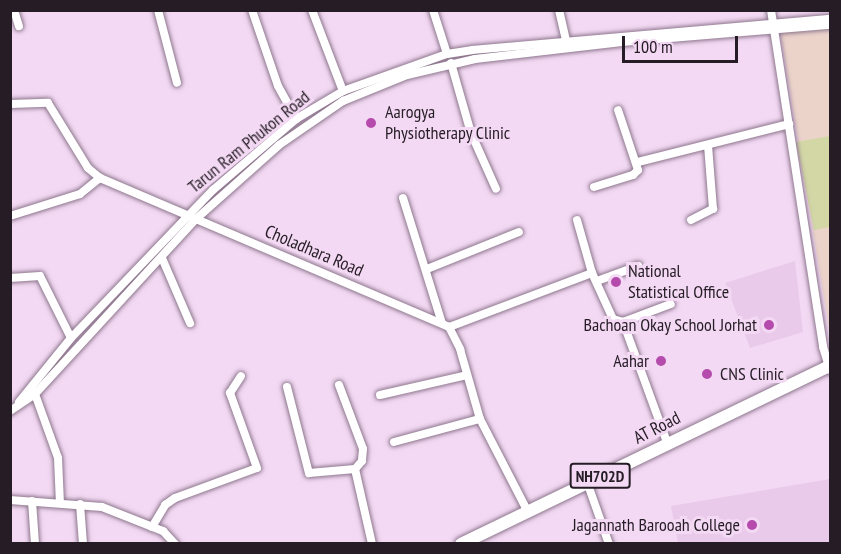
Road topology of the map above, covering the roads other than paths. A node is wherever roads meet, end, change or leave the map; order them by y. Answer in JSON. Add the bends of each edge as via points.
{"nodes":[{"id":1,"x":14,"y":10,"type":"edge"},
{"id":2,"x":158,"y":10,"type":"edge"},
{"id":3,"x":252,"y":10,"type":"edge"},
{"id":4,"x":312,"y":10,"type":"edge"},
{"id":5,"x":433,"y":10,"type":"edge"},
{"id":6,"x":559,"y":10,"type":"edge"},
{"id":7,"x":771,"y":10,"type":"edge"},
{"id":8,"x":831,"y":19,"type":"edge"},
{"id":9,"x":831,"y":25,"type":"edge"},
{"id":10,"x":19,"y":26,"type":"dead end"},
{"id":11,"x":774,"y":26,"type":"junction"},
{"id":12,"x":566,"y":41,"type":"junction"},
{"id":13,"x":447,"y":54,"type":"junction"},
{"id":14,"x":450,"y":63,"type":"junction"},
{"id":15,"x":177,"y":83,"type":"dead end"},
{"id":16,"x":343,"y":92,"type":"junction"},
{"id":17,"x":10,"y":104,"type":"edge"},
{"id":18,"x":618,"y":110,"type":"dead end"},
{"id":19,"x":296,"y":119,"type":"junction"},
{"id":20,"x":789,"y":124,"type":"junction"},
{"id":21,"x":708,"y":145,"type":"junction"},
{"id":22,"x":638,"y":162,"type":"junction"},
{"id":23,"x":100,"y":178,"type":"junction"},
{"id":24,"x":594,"y":187,"type":"dead end"},
{"id":25,"x":496,"y":189,"type":"dead end"},
{"id":26,"x":403,"y":198,"type":"dead end"},
{"id":27,"x":10,"y":216,"type":"edge"},
{"id":28,"x":191,"y":217,"type":"junction"},
{"id":29,"x":577,"y":220,"type":"dead end"},
{"id":30,"x":691,"y":220,"type":"dead end"},
{"id":31,"x":519,"y":232,"type":"dead end"},
{"id":32,"x":162,"y":258,"type":"junction"},
{"id":33,"x":638,"y":266,"type":"dead end"},
{"id":34,"x":427,"y":270,"type":"junction"},
{"id":35,"x":595,"y":277,"type":"junction"},
{"id":36,"x":10,"y":278,"type":"edge"},
{"id":37,"x":671,"y":304,"type":"dead end"},
{"id":38,"x":622,"y":322,"type":"junction"},
{"id":39,"x":190,"y":323,"type":"dead end"},
{"id":40,"x":446,"y":325,"type":"junction"},
{"id":41,"x":70,"y":338,"type":"junction"},
{"id":42,"x":830,"y":364,"type":"edge"},
{"id":43,"x":467,"y":375,"type":"junction"},
{"id":44,"x":241,"y":376,"type":"dead end"},
{"id":45,"x":339,"y":385,"type":"dead end"},
{"id":46,"x":287,"y":387,"type":"dead end"},
{"id":47,"x":35,"y":394,"type":"junction"},
{"id":48,"x":380,"y":395,"type":"dead end"},
{"id":49,"x":14,"y":408,"type":"edge"},
{"id":50,"x":480,"y":419,"type":"junction"},
{"id":51,"x":394,"y":442,"type":"dead end"},
{"id":52,"x":667,"y":442,"type":"junction"},
{"id":53,"x":355,"y":470,"type":"junction"},
{"id":54,"x":587,"y":482,"type":"junction"},
{"id":55,"x":10,"y":500,"type":"edge"},
{"id":56,"x":32,"y":501,"type":"junction"},
{"id":57,"x":60,"y":502,"type":"junction"},
{"id":58,"x":80,"y":504,"type":"junction"},
{"id":59,"x":528,"y":512,"type":"junction"},
{"id":60,"x":152,"y":527,"type":"junction"},
{"id":61,"x":35,"y":543,"type":"edge"},
{"id":62,"x":83,"y":543,"type":"edge"},
{"id":63,"x":175,"y":543,"type":"edge"},
{"id":64,"x":372,"y":543,"type":"edge"},
{"id":65,"x":461,"y":543,"type":"edge"},
{"id":66,"x":609,"y":543,"type":"edge"}],
"edges":[{"from":1,"to":10,"type":"street"},
{"from":2,"to":15,"type":"street"},
{"from":3,"to":19,"type":"street","via":[[278,86]]},
{"from":4,"to":16,"type":"street"},
{"from":5,"to":13,"type":"street"},
{"from":6,"to":12,"type":"street"},
{"from":7,"to":11,"type":"street"},
{"from":8,"to":11,"type":"street","name":"Tarun Ram Phukon Road"},
{"from":9,"to":11,"type":"street","name":"Tarun Ram Phukon Road"},
{"from":11,"to":12,"type":"street","name":"Tarun Ram Phukon Road"},
{"from":11,"to":14,"type":"street","name":"Tarun Ram Phukon Road"},
{"from":11,"to":20,"type":"street"},
{"from":12,"to":13,"type":"street","name":"Tarun Ram Phukon Road"},
{"from":13,"to":16,"type":"street","name":"Tarun Ram Phukon Road"},
{"from":14,"to":25,"type":"street","via":[[471,133]]},
{"from":14,"to":28,"type":"street","name":"Tarun Ram Phukon Road","via":[[407,75],[343,101],[279,145]]},
{"from":16,"to":19,"type":"street","name":"Tarun Ram Phukon Road"},
{"from":17,"to":23,"type":"street","name":"Choladhara Road","via":[[48,103],[88,168]]},
{"from":18,"to":22,"type":"street"},
{"from":19,"to":28,"type":"street","name":"Tarun Ram Phukon Road"},
{"from":20,"to":21,"type":"street"},
{"from":20,"to":42,"type":"street"},
{"from":21,"to":22,"type":"street"},
{"from":21,"to":30,"type":"street","via":[[713,209]]},
{"from":22,"to":24,"type":"street","via":[[637,173]]},
{"from":23,"to":27,"type":"street","via":[[80,194]]},
{"from":23,"to":28,"type":"street","name":"Choladhara Road"},
{"from":26,"to":34,"type":"street"},
{"from":28,"to":32,"type":"street","name":"Tarun Ram Phukon Road"},
{"from":28,"to":40,"type":"street","name":"Choladhara Road"},
{"from":28,"to":41,"type":"street","name":"Tarun Ram Phukon Road"},
{"from":29,"to":35,"type":"street"},
{"from":31,"to":34,"type":"street"},
{"from":32,"to":39,"type":"street"},
{"from":32,"to":47,"type":"street","name":"Tarun Ram Phukon Road"},
{"from":33,"to":35,"type":"street"},
{"from":34,"to":40,"type":"street"},
{"from":35,"to":38,"type":"street","via":[[606,308],[613,319]]},
{"from":35,"to":40,"type":"street"},
{"from":36,"to":41,"type":"street","via":[[40,276]]},
{"from":37,"to":38,"type":"street"},
{"from":38,"to":52,"type":"street"},
{"from":40,"to":43,"type":"street","via":[[460,349]]},
{"from":41,"to":49,"type":"street","name":"Tarun Ram Phukon Road"},
{"from":42,"to":52,"type":"highway","name":"AT Road","number":"NH702D"},
{"from":43,"to":48,"type":"street"},
{"from":43,"to":50,"type":"street"},
{"from":44,"to":60,"type":"street","via":[[230,393],[257,468],[175,498],[165,505]]},
{"from":45,"to":53,"type":"street","via":[[363,449],[362,461]]},
{"from":46,"to":53,"type":"street","via":[[309,473]]},
{"from":47,"to":49,"type":"street","name":"Tarun Ram Phukon Road"},
{"from":47,"to":57,"type":"street","via":[[58,458]]},
{"from":50,"to":51,"type":"street"},
{"from":50,"to":59,"type":"street"},
{"from":52,"to":54,"type":"highway","name":"AT Road","number":"NH702D"},
{"from":53,"to":64,"type":"street"},
{"from":54,"to":59,"type":"highway","name":"AT Road","number":"NH702D"},
{"from":54,"to":66,"type":"street"},
{"from":55,"to":56,"type":"street"},
{"from":56,"to":57,"type":"street"},
{"from":56,"to":61,"type":"street"},
{"from":57,"to":58,"type":"street"},
{"from":58,"to":60,"type":"street","via":[[102,507]]},
{"from":58,"to":62,"type":"street"},
{"from":59,"to":65,"type":"highway","name":"AT Road","number":"NH702D"},
{"from":60,"to":63,"type":"street"}]}
